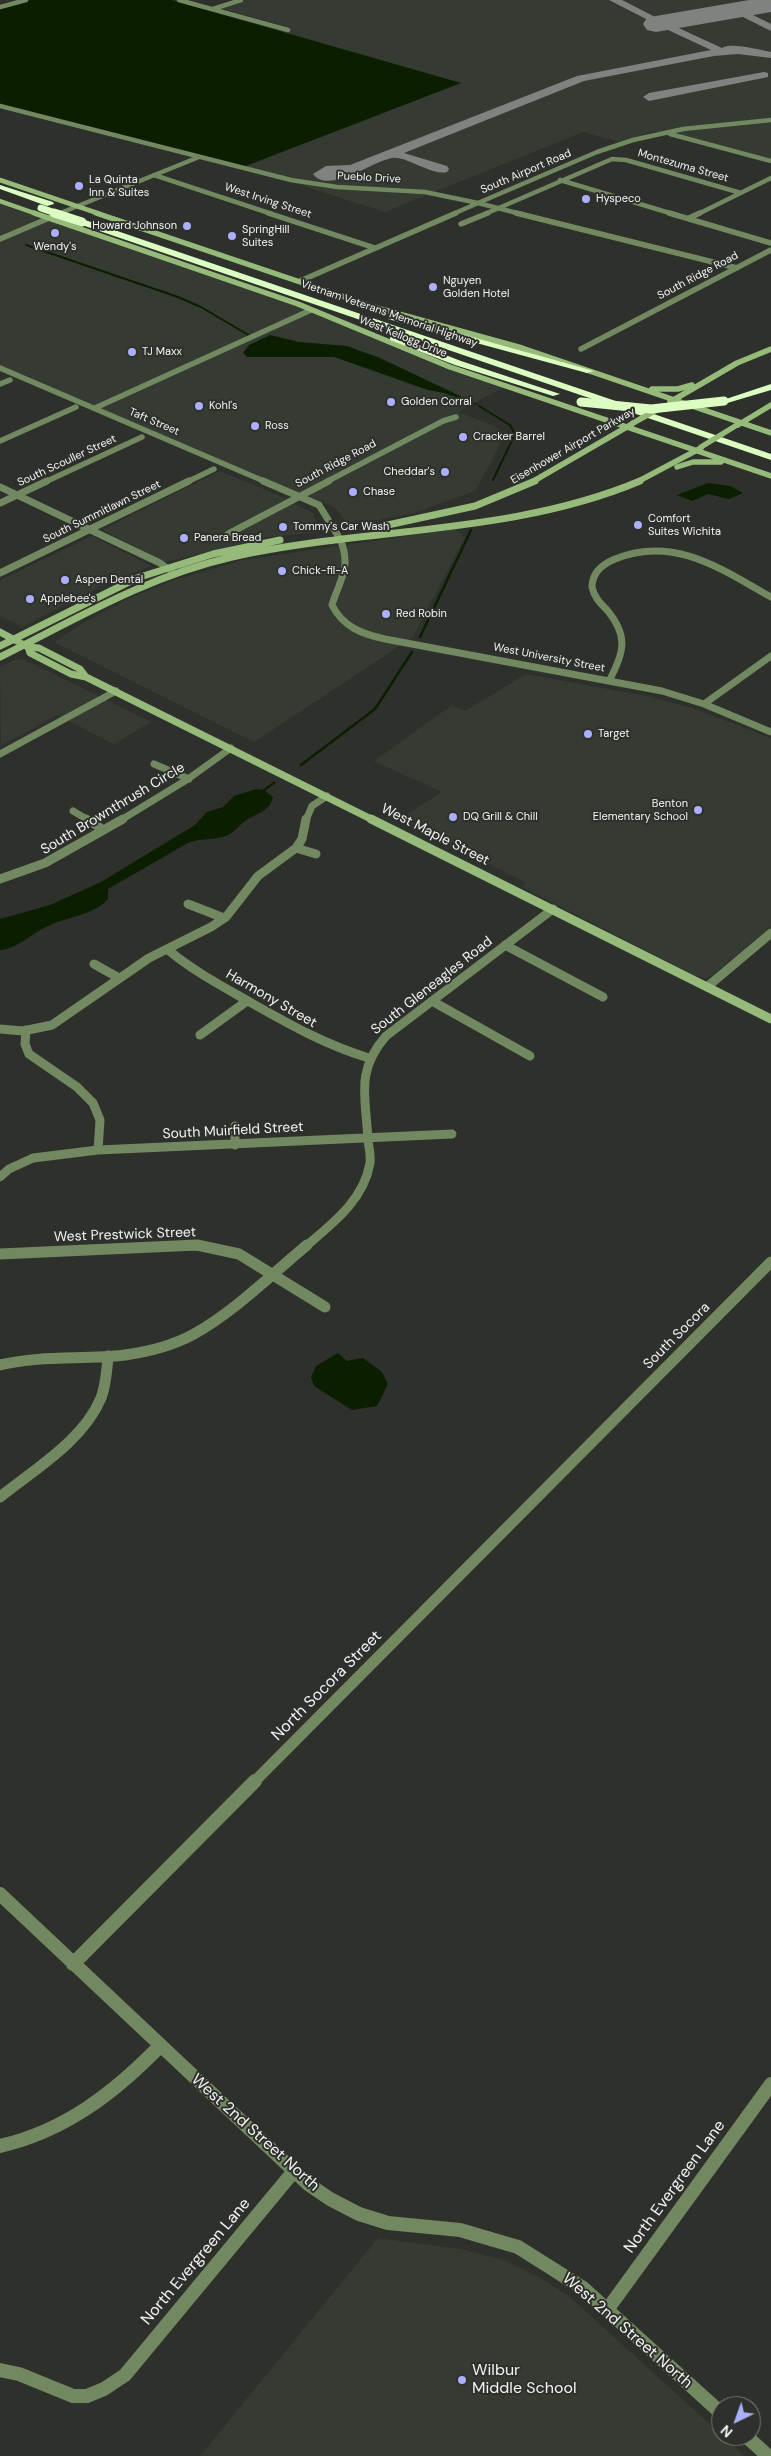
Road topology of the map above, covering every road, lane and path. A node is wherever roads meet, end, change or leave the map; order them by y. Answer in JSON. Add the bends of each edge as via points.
{"nodes":[{"id":1,"x":26,"y":0,"type":"edge"},
{"id":2,"x":179,"y":0,"type":"edge"},
{"id":3,"x":241,"y":0,"type":"edge"},
{"id":4,"x":0,"y":8,"type":"edge"},
{"id":5,"x":212,"y":9,"type":"junction"},
{"id":6,"x":288,"y":30,"type":"dead end"},
{"id":7,"x":1,"y":107,"type":"edge"},
{"id":8,"x":771,"y":120,"type":"edge"},
{"id":9,"x":666,"y":133,"type":"junction"},
{"id":10,"x":199,"y":157,"type":"junction"},
{"id":11,"x":771,"y":161,"type":"edge"},
{"id":12,"x":154,"y":175,"type":"junction"},
{"id":13,"x":771,"y":178,"type":"edge"},
{"id":14,"x":560,"y":180,"type":"junction"},
{"id":15,"x":1,"y":182,"type":"edge"},
{"id":16,"x":741,"y":193,"type":"junction"},
{"id":17,"x":0,"y":194,"type":"edge"},
{"id":18,"x":95,"y":200,"type":"junction"},
{"id":19,"x":0,"y":201,"type":"edge"},
{"id":20,"x":52,"y":201,"type":"junction"},
{"id":21,"x":63,"y":202,"type":"junction"},
{"id":22,"x":478,"y":203,"type":"junction"},
{"id":23,"x":78,"y":207,"type":"junction"},
{"id":24,"x":21,"y":208,"type":"junction"},
{"id":25,"x":497,"y":208,"type":"junction"},
{"id":26,"x":33,"y":212,"type":"junction"},
{"id":27,"x":92,"y":215,"type":"junction"},
{"id":28,"x":105,"y":216,"type":"junction"},
{"id":29,"x":689,"y":218,"type":"junction"},
{"id":30,"x":52,"y":219,"type":"junction"},
{"id":31,"x":461,"y":224,"type":"dead end"},
{"id":32,"x":69,"y":225,"type":"junction"},
{"id":33,"x":28,"y":227,"type":"junction"},
{"id":34,"x":36,"y":227,"type":"junction"},
{"id":35,"x":22,"y":231,"type":"junction"},
{"id":36,"x":0,"y":239,"type":"edge"},
{"id":37,"x":771,"y":243,"type":"edge"},
{"id":38,"x":375,"y":248,"type":"junction"},
{"id":39,"x":771,"y":250,"type":"edge"},
{"id":40,"x":737,"y":268,"type":"junction"},
{"id":41,"x":256,"y":281,"type":"junction"},
{"id":42,"x":300,"y":281,"type":"junction"},
{"id":43,"x":357,"y":308,"type":"junction"},
{"id":44,"x":311,"y":310,"type":"junction"},
{"id":45,"x":581,"y":349,"type":"dead end"},
{"id":46,"x":771,"y":349,"type":"edge"},
{"id":47,"x":426,"y":351,"type":"junction"},
{"id":48,"x":0,"y":368,"type":"edge"},
{"id":49,"x":590,"y":371,"type":"junction"},
{"id":50,"x":718,"y":374,"type":"junction"},
{"id":51,"x":10,"y":380,"type":"dead end"},
{"id":52,"x":0,"y":384,"type":"edge"},
{"id":53,"x":506,"y":386,"type":"junction"},
{"id":54,"x":632,"y":386,"type":"junction"},
{"id":55,"x":771,"y":388,"type":"edge"},
{"id":56,"x":671,"y":402,"type":"junction"},
{"id":57,"x":771,"y":405,"type":"edge"},
{"id":58,"x":76,"y":407,"type":"dead end"},
{"id":59,"x":95,"y":408,"type":"junction"},
{"id":60,"x":586,"y":412,"type":"junction"},
{"id":61,"x":764,"y":417,"type":"dead end"},
{"id":62,"x":456,"y":418,"type":"dead end"},
{"id":63,"x":739,"y":424,"type":"junction"},
{"id":64,"x":631,"y":425,"type":"junction"},
{"id":65,"x":769,"y":429,"type":"edge"},
{"id":66,"x":142,"y":437,"type":"dead end"},
{"id":67,"x":0,"y":441,"type":"edge"},
{"id":68,"x":699,"y":448,"type":"junction"},
{"id":69,"x":771,"y":449,"type":"edge"},
{"id":70,"x":580,"y":455,"type":"junction"},
{"id":71,"x":771,"y":457,"type":"edge"},
{"id":72,"x":739,"y":465,"type":"junction"},
{"id":73,"x":214,"y":468,"type":"dead end"},
{"id":74,"x":657,"y":474,"type":"junction"},
{"id":75,"x":771,"y":476,"type":"edge"},
{"id":76,"x":0,"y":488,"type":"edge"},
{"id":77,"x":17,"y":495,"type":"junction"},
{"id":78,"x":299,"y":496,"type":"junction"},
{"id":79,"x":0,"y":503,"type":"edge"},
{"id":80,"x":89,"y":529,"type":"junction"},
{"id":81,"x":228,"y":534,"type":"dead end"},
{"id":82,"x":338,"y":536,"type":"junction"},
{"id":83,"x":167,"y":568,"type":"junction"},
{"id":84,"x":0,"y":573,"type":"edge"},
{"id":85,"x":174,"y":573,"type":"junction"},
{"id":86,"x":771,"y":597,"type":"edge"},
{"id":87,"x":332,"y":603,"type":"joint"},
{"id":88,"x":0,"y":632,"type":"edge"},
{"id":89,"x":14,"y":639,"type":"junction"},
{"id":90,"x":0,"y":646,"type":"edge"},
{"id":91,"x":26,"y":646,"type":"junction"},
{"id":92,"x":771,"y":656,"type":"edge"},
{"id":93,"x":0,"y":657,"type":"edge"},
{"id":94,"x":609,"y":681,"type":"junction"},
{"id":95,"x":116,"y":691,"type":"junction"},
{"id":96,"x":704,"y":704,"type":"junction"},
{"id":97,"x":771,"y":732,"type":"edge"},
{"id":98,"x":232,"y":748,"type":"junction"},
{"id":99,"x":0,"y":754,"type":"edge"},
{"id":100,"x":154,"y":764,"type":"dead end"},
{"id":101,"x":189,"y":779,"type":"junction"},
{"id":102,"x":326,"y":796,"type":"junction"},
{"id":103,"x":73,"y":811,"type":"dead end"},
{"id":104,"x":104,"y":830,"type":"junction"},
{"id":105,"x":296,"y":848,"type":"junction"},
{"id":106,"x":316,"y":854,"type":"dead end"},
{"id":107,"x":0,"y":879,"type":"edge"},
{"id":108,"x":188,"y":904,"type":"dead end"},
{"id":109,"x":553,"y":910,"type":"junction"},
{"id":110,"x":224,"y":918,"type":"junction"},
{"id":111,"x":771,"y":933,"type":"edge"},
{"id":112,"x":505,"y":945,"type":"junction"},
{"id":113,"x":167,"y":950,"type":"junction"},
{"id":114,"x":94,"y":964,"type":"dead end"},
{"id":115,"x":119,"y":978,"type":"junction"},
{"id":116,"x":707,"y":987,"type":"junction"},
{"id":117,"x":603,"y":997,"type":"dead end"},
{"id":118,"x":247,"y":1001,"type":"junction"},
{"id":119,"x":432,"y":1001,"type":"junction"},
{"id":120,"x":771,"y":1019,"type":"edge"},
{"id":121,"x":0,"y":1030,"type":"edge"},
{"id":122,"x":26,"y":1030,"type":"junction"},
{"id":123,"x":200,"y":1034,"type":"dead end"},
{"id":124,"x":530,"y":1056,"type":"dead end"},
{"id":125,"x":369,"y":1058,"type":"junction"},
{"id":126,"x":235,"y":1126,"type":"dead end"},
{"id":127,"x":452,"y":1134,"type":"dead end"},
{"id":128,"x":369,"y":1139,"type":"junction"},
{"id":129,"x":234,"y":1145,"type":"junction"},
{"id":130,"x":98,"y":1150,"type":"junction"},
{"id":131,"x":0,"y":1177,"type":"edge"},
{"id":132,"x":0,"y":1254,"type":"edge"},
{"id":133,"x":771,"y":1262,"type":"edge"},
{"id":134,"x":273,"y":1274,"type":"junction"},
{"id":135,"x":325,"y":1307,"type":"dead end"},
{"id":136,"x":108,"y":1356,"type":"junction"},
{"id":137,"x":0,"y":1364,"type":"edge"},
{"id":138,"x":604,"y":1431,"type":"joint"},
{"id":139,"x":0,"y":1496,"type":"edge"},
{"id":140,"x":0,"y":1894,"type":"edge"},
{"id":141,"x":74,"y":1964,"type":"junction"},
{"id":142,"x":160,"y":2046,"type":"junction"},
{"id":143,"x":771,"y":2084,"type":"edge"},
{"id":144,"x":0,"y":2146,"type":"edge"},
{"id":145,"x":294,"y":2171,"type":"junction"},
{"id":146,"x":607,"y":2310,"type":"junction"},
{"id":147,"x":0,"y":2370,"type":"edge"},
{"id":148,"x":711,"y":2404,"type":"edge"},
{"id":149,"x":757,"y":2446,"type":"edge"},
{"id":150,"x":768,"y":2456,"type":"edge"}],
"edges":[{"from":1,"to":4,"type":"street"},
{"from":2,"to":5,"type":"street"},
{"from":3,"to":5,"type":"street"},
{"from":5,"to":6,"type":"street"},
{"from":7,"to":10,"type":"street","name":"Pueblo Drive"},
{"from":8,"to":9,"type":"street","name":"South Airport Road"},
{"from":9,"to":11,"type":"street"},
{"from":9,"to":22,"type":"street","name":"South Airport Road","via":[[597,152]]},
{"from":10,"to":12,"type":"street"},
{"from":10,"to":22,"type":"street","name":"Pueblo Drive","via":[[312,184],[425,192]]},
{"from":12,"to":18,"type":"street"},
{"from":12,"to":38,"type":"street","name":"West Irving Street"},
{"from":13,"to":16,"type":"street"},
{"from":14,"to":16,"type":"street","name":"Montezuma Street","via":[[605,161],[619,159]]},
{"from":14,"to":25,"type":"street"},
{"from":14,"to":29,"type":"street"},
{"from":15,"to":20,"type":"highway","name":"Vietnam Veterans Memorial Highway"},
{"from":16,"to":29,"type":"street"},
{"from":17,"to":41,"type":"highway","name":"Vietnam Veterans Memorial Highway","bridge":true},
{"from":18,"to":21,"type":"street"},
{"from":18,"to":23,"type":"street"},
{"from":18,"to":27,"type":"street","via":[[90,207]]},
{"from":19,"to":24,"type":"main road","name":"West Kellogg Drive"},
{"from":20,"to":21,"type":"main road","name":"West Kellogg Drive"},
{"from":20,"to":24,"type":"main road","via":[[61,205],[53,211],[42,213]]},
{"from":20,"to":27,"type":"highway","name":"Vietnam Veterans Memorial Highway"},
{"from":21,"to":23,"type":"main road","name":"West Kellogg Drive"},
{"from":22,"to":25,"type":"street","name":"Pueblo Drive"},
{"from":22,"to":38,"type":"street","name":"South Airport Road"},
{"from":23,"to":27,"type":"main road","name":"West Kellogg Drive"},
{"from":23,"to":30,"type":"street"},
{"from":24,"to":26,"type":"main road","name":"West Kellogg Drive"},
{"from":25,"to":31,"type":"street"},
{"from":25,"to":40,"type":"street","name":"Pueblo Drive"},
{"from":26,"to":30,"type":"main road","name":"West Kellogg Drive"},
{"from":26,"to":33,"type":"street","via":[[38,219]]},
{"from":27,"to":28,"type":"main road","name":"West Kellogg Drive"},
{"from":27,"to":43,"type":"highway","name":"Vietnam Veterans Memorial Highway"},
{"from":28,"to":32,"type":"main road","via":[[74,216],[67,220]]},
{"from":28,"to":42,"type":"main road","name":"West Kellogg Drive"},
{"from":29,"to":37,"type":"street"},
{"from":30,"to":32,"type":"main road","name":"West Kellogg Drive"},
{"from":30,"to":33,"type":"street"},
{"from":30,"to":34,"type":"street"},
{"from":32,"to":34,"type":"street","via":[[54,223]]},
{"from":32,"to":44,"type":"main road","name":"West Kellogg Drive"},
{"from":33,"to":35,"type":"street"},
{"from":34,"to":35,"type":"street"},
{"from":35,"to":36,"type":"street"},
{"from":38,"to":42,"type":"street","name":"South Airport Road"},
{"from":39,"to":40,"type":"street","name":"South Ridge Road"},
{"from":40,"to":45,"type":"street","name":"South Ridge Road"},
{"from":41,"to":47,"type":"highway"},
{"from":41,"to":71,"type":"highway","name":"Vietnam Veterans Memorial Highway"},
{"from":42,"to":49,"type":"main road","name":"West Kellogg Drive","via":[[377,308],[522,348]]},
{"from":43,"to":49,"type":"highway"},
{"from":43,"to":69,"type":"highway","name":"Vietnam Veterans Memorial Highway"},
{"from":44,"to":53,"type":"main road","name":"West Kellogg Drive"},
{"from":44,"to":59,"type":"street"},
{"from":46,"to":50,"type":"main road","name":"Eisenhower Airport Parkway"},
{"from":47,"to":53,"type":"highway"},
{"from":47,"to":55,"type":"highway","bridge":true,"via":[[581,402],[651,409],[724,401]]},
{"from":48,"to":59,"type":"street","name":"Taft Street"},
{"from":49,"to":54,"type":"main road","name":"West Kellogg Drive"},
{"from":50,"to":54,"type":"main road","via":[[678,389]]},
{"from":50,"to":56,"type":"main road","name":"Eisenhower Airport Parkway"},
{"from":51,"to":52,"type":"street"},
{"from":53,"to":60,"type":"main road","name":"West Kellogg Drive"},
{"from":54,"to":56,"type":"main road","name":"West Kellogg Drive"},
{"from":56,"to":63,"type":"main road","name":"West Kellogg Drive"},
{"from":56,"to":64,"type":"main road","name":"Eisenhower Airport Parkway","bridge":true},
{"from":57,"to":61,"type":"main road"},
{"from":57,"to":63,"type":"main road","name":"Eisenhower Airport Parkway"},
{"from":58,"to":67,"type":"street"},
{"from":59,"to":78,"type":"street","name":"Taft Street"},
{"from":60,"to":64,"type":"main road","name":"West Kellogg Drive"},
{"from":60,"to":70,"type":"main road","via":[[600,420],[606,430]]},
{"from":62,"to":78,"type":"street","name":"South Ridge Road","via":[[443,421]]},
{"from":63,"to":65,"type":"main road","name":"West Kellogg Drive"},
{"from":63,"to":68,"type":"main road","name":"Eisenhower Airport Parkway","bridge":true},
{"from":64,"to":68,"type":"main road","name":"West Kellogg Drive"},
{"from":64,"to":70,"type":"main road","name":"Eisenhower Airport Parkway"},
{"from":66,"to":77,"type":"street","name":"South Scouller Street"},
{"from":68,"to":72,"type":"main road","name":"West Kellogg Drive"},
{"from":68,"to":74,"type":"main road","name":"Eisenhower Airport Parkway"},
{"from":70,"to":82,"type":"main road","name":"Eisenhower Airport Parkway","via":[[523,487],[476,506]]},
{"from":72,"to":74,"type":"main road","via":[[694,462]]},
{"from":72,"to":75,"type":"main road","name":"West Kellogg Drive"},
{"from":73,"to":80,"type":"street","name":"South Summitlawn Street"},
{"from":74,"to":82,"type":"main road","name":"Eisenhower Airport Parkway","via":[[631,486],[568,505],[497,518]]},
{"from":76,"to":77,"type":"street"},
{"from":77,"to":79,"type":"street","name":"South Scouller Street"},
{"from":77,"to":80,"type":"street"},
{"from":78,"to":81,"type":"street","name":"South Ridge Road"},
{"from":78,"to":82,"type":"street","name":"Taft Street","via":[[322,508]]},
{"from":80,"to":83,"type":"street"},
{"from":80,"to":84,"type":"street","name":"South Summitlawn Street"},
{"from":82,"to":83,"type":"main road","name":"Eisenhower Airport Parkway","via":[[248,546]]},
{"from":82,"to":85,"type":"main road","name":"Eisenhower Airport Parkway","via":[[262,550]]},
{"from":82,"to":87,"type":"street","name":"Taft Street","via":[[346,551],[347,569]]},
{"from":83,"to":85,"type":"street"},
{"from":83,"to":89,"type":"main road","via":[[109,591]]},
{"from":85,"to":91,"type":"main road","via":[[136,588]]},
{"from":86,"to":94,"type":"street","via":[[709,561],[685,554],[654,551],[612,560],[598,570],[593,592],[616,620],[623,638],[620,660]]},
{"from":87,"to":94,"type":"street","name":"West University Street","via":[[343,623],[372,636]]},
{"from":88,"to":89,"type":"main road","name":"West Maple Street"},
{"from":89,"to":90,"type":"main road"},
{"from":89,"to":91,"type":"main road","name":"West Maple Street"},
{"from":91,"to":93,"type":"main road"},
{"from":91,"to":95,"type":"main road","name":"West Maple Street","via":[[30,653],[71,674]]},
{"from":92,"to":96,"type":"street"},
{"from":94,"to":96,"type":"street","name":"West University Street","via":[[662,691]]},
{"from":95,"to":98,"type":"main road","name":"West Maple Street"},
{"from":95,"to":99,"type":"street"},
{"from":96,"to":97,"type":"street","name":"West University Street"},
{"from":98,"to":101,"type":"street","name":"South Brownthrush Circle"},
{"from":98,"to":102,"type":"main road","name":"West Maple Street"},
{"from":100,"to":101,"type":"street"},
{"from":101,"to":104,"type":"street","name":"South Brownthrush Circle"},
{"from":102,"to":105,"type":"street","via":[[307,813],[302,839]]},
{"from":102,"to":109,"type":"main road","name":"West Maple Street"},
{"from":103,"to":104,"type":"street"},
{"from":104,"to":107,"type":"street","name":"South Brownthrush Circle","via":[[56,859],[25,873]]},
{"from":105,"to":106,"type":"street"},
{"from":105,"to":110,"type":"street","via":[[258,876]]},
{"from":108,"to":110,"type":"street"},
{"from":109,"to":112,"type":"street","name":"South Gleneagles Road"},
{"from":109,"to":116,"type":"main road","name":"West Maple Street"},
{"from":110,"to":113,"type":"street"},
{"from":111,"to":116,"type":"street"},
{"from":112,"to":117,"type":"street"},
{"from":112,"to":119,"type":"street","name":"South Gleneagles Road"},
{"from":113,"to":115,"type":"street"},
{"from":113,"to":118,"type":"street","name":"Harmony Street","via":[[178,960]]},
{"from":114,"to":115,"type":"street"},
{"from":115,"to":122,"type":"street","via":[[68,1016],[52,1024]]},
{"from":116,"to":120,"type":"main road","name":"West Maple Street"},
{"from":118,"to":123,"type":"street"},
{"from":118,"to":125,"type":"street","name":"Harmony Street","via":[[316,1040]]},
{"from":119,"to":124,"type":"street"},
{"from":119,"to":125,"type":"street","name":"South Gleneagles Road","via":[[386,1036]]},
{"from":121,"to":122,"type":"street"},
{"from":122,"to":130,"type":"street","via":[[25,1044],[29,1054],[92,1100],[100,1123]]},
{"from":125,"to":128,"type":"street","name":"South Gleneagles Road","via":[[364,1075]]},
{"from":126,"to":129,"type":"street"},
{"from":127,"to":128,"type":"street","name":"South Muirfield Street"},
{"from":128,"to":129,"type":"street","name":"South Muirfield Street"},
{"from":128,"to":134,"type":"street","name":"South Gleneagles Road","via":[[370,1163],[353,1202],[336,1221]]},
{"from":129,"to":130,"type":"street","name":"South Muirfield Street"},
{"from":130,"to":131,"type":"street","name":"South Muirfield Street","via":[[33,1158]]},
{"from":132,"to":134,"type":"street","name":"West Prestwick Street","via":[[198,1245],[240,1254]]},
{"from":133,"to":138,"type":"street","name":"South Socora"},
{"from":134,"to":135,"type":"street","name":"West Prestwick Street"},
{"from":134,"to":136,"type":"street","name":"South Gleneagles Road","via":[[192,1335],[148,1351]]},
{"from":136,"to":137,"type":"street","name":"South Gleneagles Road"},
{"from":136,"to":139,"type":"street","via":[[100,1398],[90,1418]]},
{"from":138,"to":141,"type":"street","name":"North Socora Street"},
{"from":140,"to":141,"type":"street","name":"West 2nd Street North"},
{"from":141,"to":142,"type":"street","name":"West 2nd Street North"},
{"from":142,"to":144,"type":"street","via":[[128,2080],[89,2109],[42,2135]]},
{"from":142,"to":145,"type":"street","name":"West 2nd Street North"},
{"from":143,"to":146,"type":"street","name":"North Evergreen Lane"},
{"from":145,"to":146,"type":"street","name":"West 2nd Street North","via":[[330,2199],[359,2214],[388,2223],[460,2230],[518,2247],[583,2288]]},
{"from":145,"to":147,"type":"street","name":"North Evergreen Lane","via":[[125,2375],[103,2391],[69,2396],[24,2376]]},
{"from":146,"to":148,"type":"street","name":"West 2nd Street North"},
{"from":149,"to":150,"type":"street"}]}
